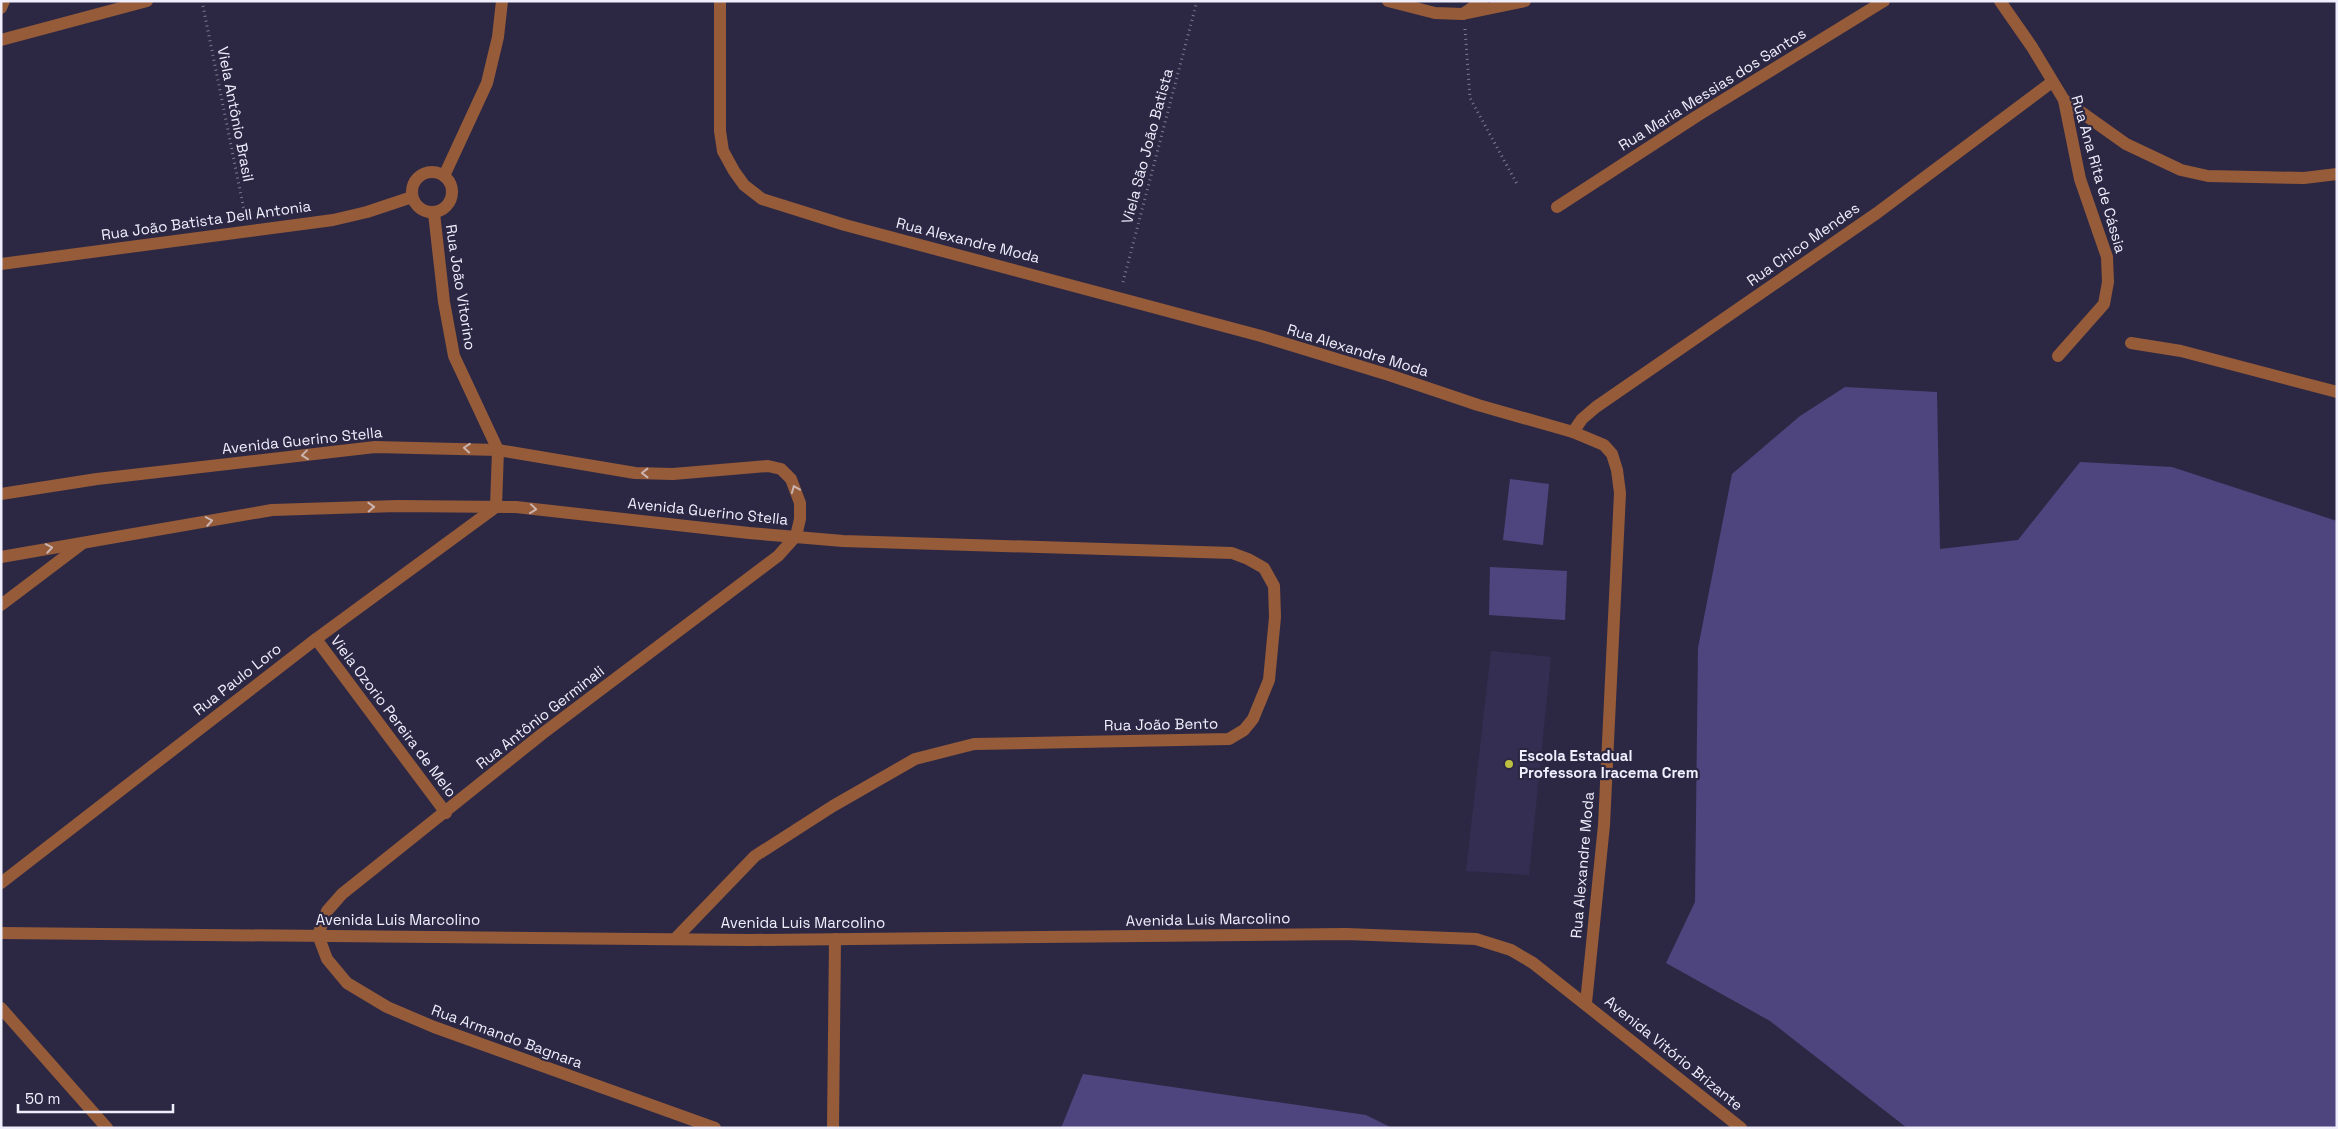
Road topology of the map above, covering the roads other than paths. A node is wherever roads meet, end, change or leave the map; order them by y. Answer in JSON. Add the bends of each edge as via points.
{"nodes":[{"id":1,"x":4,"y":1,"type":"edge"},
{"id":2,"x":147,"y":1,"type":"edge"},
{"id":3,"x":502,"y":1,"type":"edge"},
{"id":4,"x":720,"y":1,"type":"edge"},
{"id":5,"x":1388,"y":1,"type":"edge"},
{"id":6,"x":1482,"y":1,"type":"edge"},
{"id":7,"x":1526,"y":1,"type":"edge"},
{"id":8,"x":1884,"y":1,"type":"edge"},
{"id":9,"x":2000,"y":1,"type":"edge"},
{"id":10,"x":1,"y":8,"type":"edge"},
{"id":11,"x":1463,"y":14,"type":"junction"},
{"id":12,"x":1,"y":40,"type":"edge"},
{"id":13,"x":2052,"y":82,"type":"junction"},
{"id":14,"x":2064,"y":100,"type":"junction"},
{"id":15,"x":2337,"y":174,"type":"edge"},
{"id":16,"x":444,"y":176,"type":"junction"},
{"id":17,"x":412,"y":197,"type":"junction"},
{"id":18,"x":1557,"y":207,"type":"dead end"},
{"id":19,"x":434,"y":213,"type":"junction"},
{"id":20,"x":1,"y":264,"type":"edge"},
{"id":21,"x":2131,"y":343,"type":"dead end"},
{"id":22,"x":2058,"y":356,"type":"dead end"},
{"id":23,"x":2337,"y":392,"type":"edge"},
{"id":24,"x":1573,"y":432,"type":"junction"},
{"id":25,"x":498,"y":450,"type":"junction"},
{"id":26,"x":1,"y":494,"type":"edge"},
{"id":27,"x":496,"y":507,"type":"junction"},
{"id":28,"x":796,"y":536,"type":"junction"},
{"id":29,"x":85,"y":542,"type":"junction"},
{"id":30,"x":1,"y":557,"type":"edge"},
{"id":31,"x":1,"y":605,"type":"edge"},
{"id":32,"x":316,"y":639,"type":"junction"},
{"id":33,"x":446,"y":813,"type":"junction"},
{"id":34,"x":1,"y":883,"type":"edge"},
{"id":35,"x":1,"y":933,"type":"edge"},
{"id":36,"x":318,"y":934,"type":"junction"},
{"id":37,"x":676,"y":938,"type":"junction"},
{"id":38,"x":835,"y":938,"type":"junction"},
{"id":39,"x":1586,"y":1003,"type":"junction"},
{"id":40,"x":1,"y":1008,"type":"edge"},
{"id":41,"x":105,"y":1127,"type":"edge"},
{"id":42,"x":715,"y":1128,"type":"edge"},
{"id":43,"x":833,"y":1128,"type":"edge"},
{"id":44,"x":1741,"y":1128,"type":"edge"}],
"edges":[{"from":1,"to":10,"type":"street"},
{"from":2,"to":12,"type":"street"},
{"from":3,"to":16,"type":"street","via":[[487,84]]},
{"from":4,"to":24,"type":"street","name":"Rua Alexandre Moda","via":[[720,131],[723,151],[739,178],[762,198],[845,226],[1261,336]]},
{"from":5,"to":11,"type":"street","via":[[1435,13]]},
{"from":6,"to":11,"type":"street"},
{"from":7,"to":11,"type":"street"},
{"from":8,"to":18,"type":"street","name":"Rua Maria Messias dos Santos"},
{"from":9,"to":13,"type":"street","name":"Rua Ana Rita de Cássia"},
{"from":13,"to":14,"type":"street","name":"Rua Ana Rita de Cássia"},
{"from":13,"to":24,"type":"street","name":"Rua Chico Mendes","via":[[1877,213],[1596,407]]},
{"from":14,"to":15,"type":"street","via":[[2126,144],[2181,170],[2208,176],[2304,178]]},
{"from":14,"to":22,"type":"street","name":"Rua Ana Rita de Cássia","via":[[2080,179],[2107,257],[2108,282],[2104,304]]},
{"from":16,"to":17,"type":"street","via":[[433,172],[421,175],[414,184]]},
{"from":16,"to":19,"type":"street","via":[[452,188],[451,201]]},
{"from":17,"to":19,"type":"street","via":[[420,209]]},
{"from":17,"to":20,"type":"street","name":"Rua João Batista Dell Antonia","via":[[333,220]]},
{"from":19,"to":25,"type":"street","name":"Rua João Vitorino","via":[[454,356]]},
{"from":21,"to":23,"type":"street","via":[[2181,351]]},
{"from":24,"to":39,"type":"street","name":"Rua Alexandre Moda","via":[[1604,445],[1612,454],[1620,493],[1604,825]]},
{"from":25,"to":26,"type":"street","name":"Avenida Guerino Stella","one_way":true,"via":[[375,447],[97,479]]},
{"from":25,"to":27,"type":"street","name":"Rua João Vitorino"},
{"from":28,"to":25,"type":"street","name":"Avenida Guerino Stella","one_way":true,"via":[[800,504],[791,479],[780,469],[758,465],[674,474],[635,473]]},
{"from":27,"to":28,"type":"street","name":"Avenida Guerino Stella","one_way":true},
{"from":29,"to":27,"type":"street","name":"Avenida Guerino Stella","one_way":true,"via":[[272,510]]},
{"from":27,"to":32,"type":"street","name":"Rua Paulo Loro"},
{"from":28,"to":33,"type":"street","name":"Rua Antônio Germinali","via":[[778,556],[542,734]]},
{"from":28,"to":37,"type":"street","name":"Rua João Bento","via":[[843,541],[1232,553],[1264,568],[1274,586],[1275,618],[1269,680],[1253,719],[1244,730],[1229,739],[974,744],[915,759],[755,856]]},
{"from":30,"to":29,"type":"street","name":"Avenida Guerino Stella","one_way":true},
{"from":29,"to":31,"type":"street"},
{"from":32,"to":33,"type":"street","name":"Viela Ozorio Pereira de Melo"},
{"from":32,"to":34,"type":"street","name":"Rua Paulo Loro"},
{"from":33,"to":36,"type":"street","name":"Rua Antônio Germinali","via":[[342,894],[327,911]]},
{"from":35,"to":36,"type":"street","name":"Avenida Luis Marcolino"},
{"from":36,"to":37,"type":"street","name":"Avenida Luis Marcolino"},
{"from":36,"to":42,"type":"street","name":"Rua Armando Bagnara","via":[[327,959],[348,982],[387,1007]]},
{"from":37,"to":38,"type":"street","name":"Avenida Luis Marcolino"},
{"from":38,"to":39,"type":"street","name":"Avenida Luis Marcolino","via":[[1346,934],[1476,939],[1510,950],[1533,963]]},
{"from":38,"to":43,"type":"street"},
{"from":39,"to":44,"type":"street","name":"Avenida Vitório Brizante"},
{"from":40,"to":41,"type":"street"}]}
